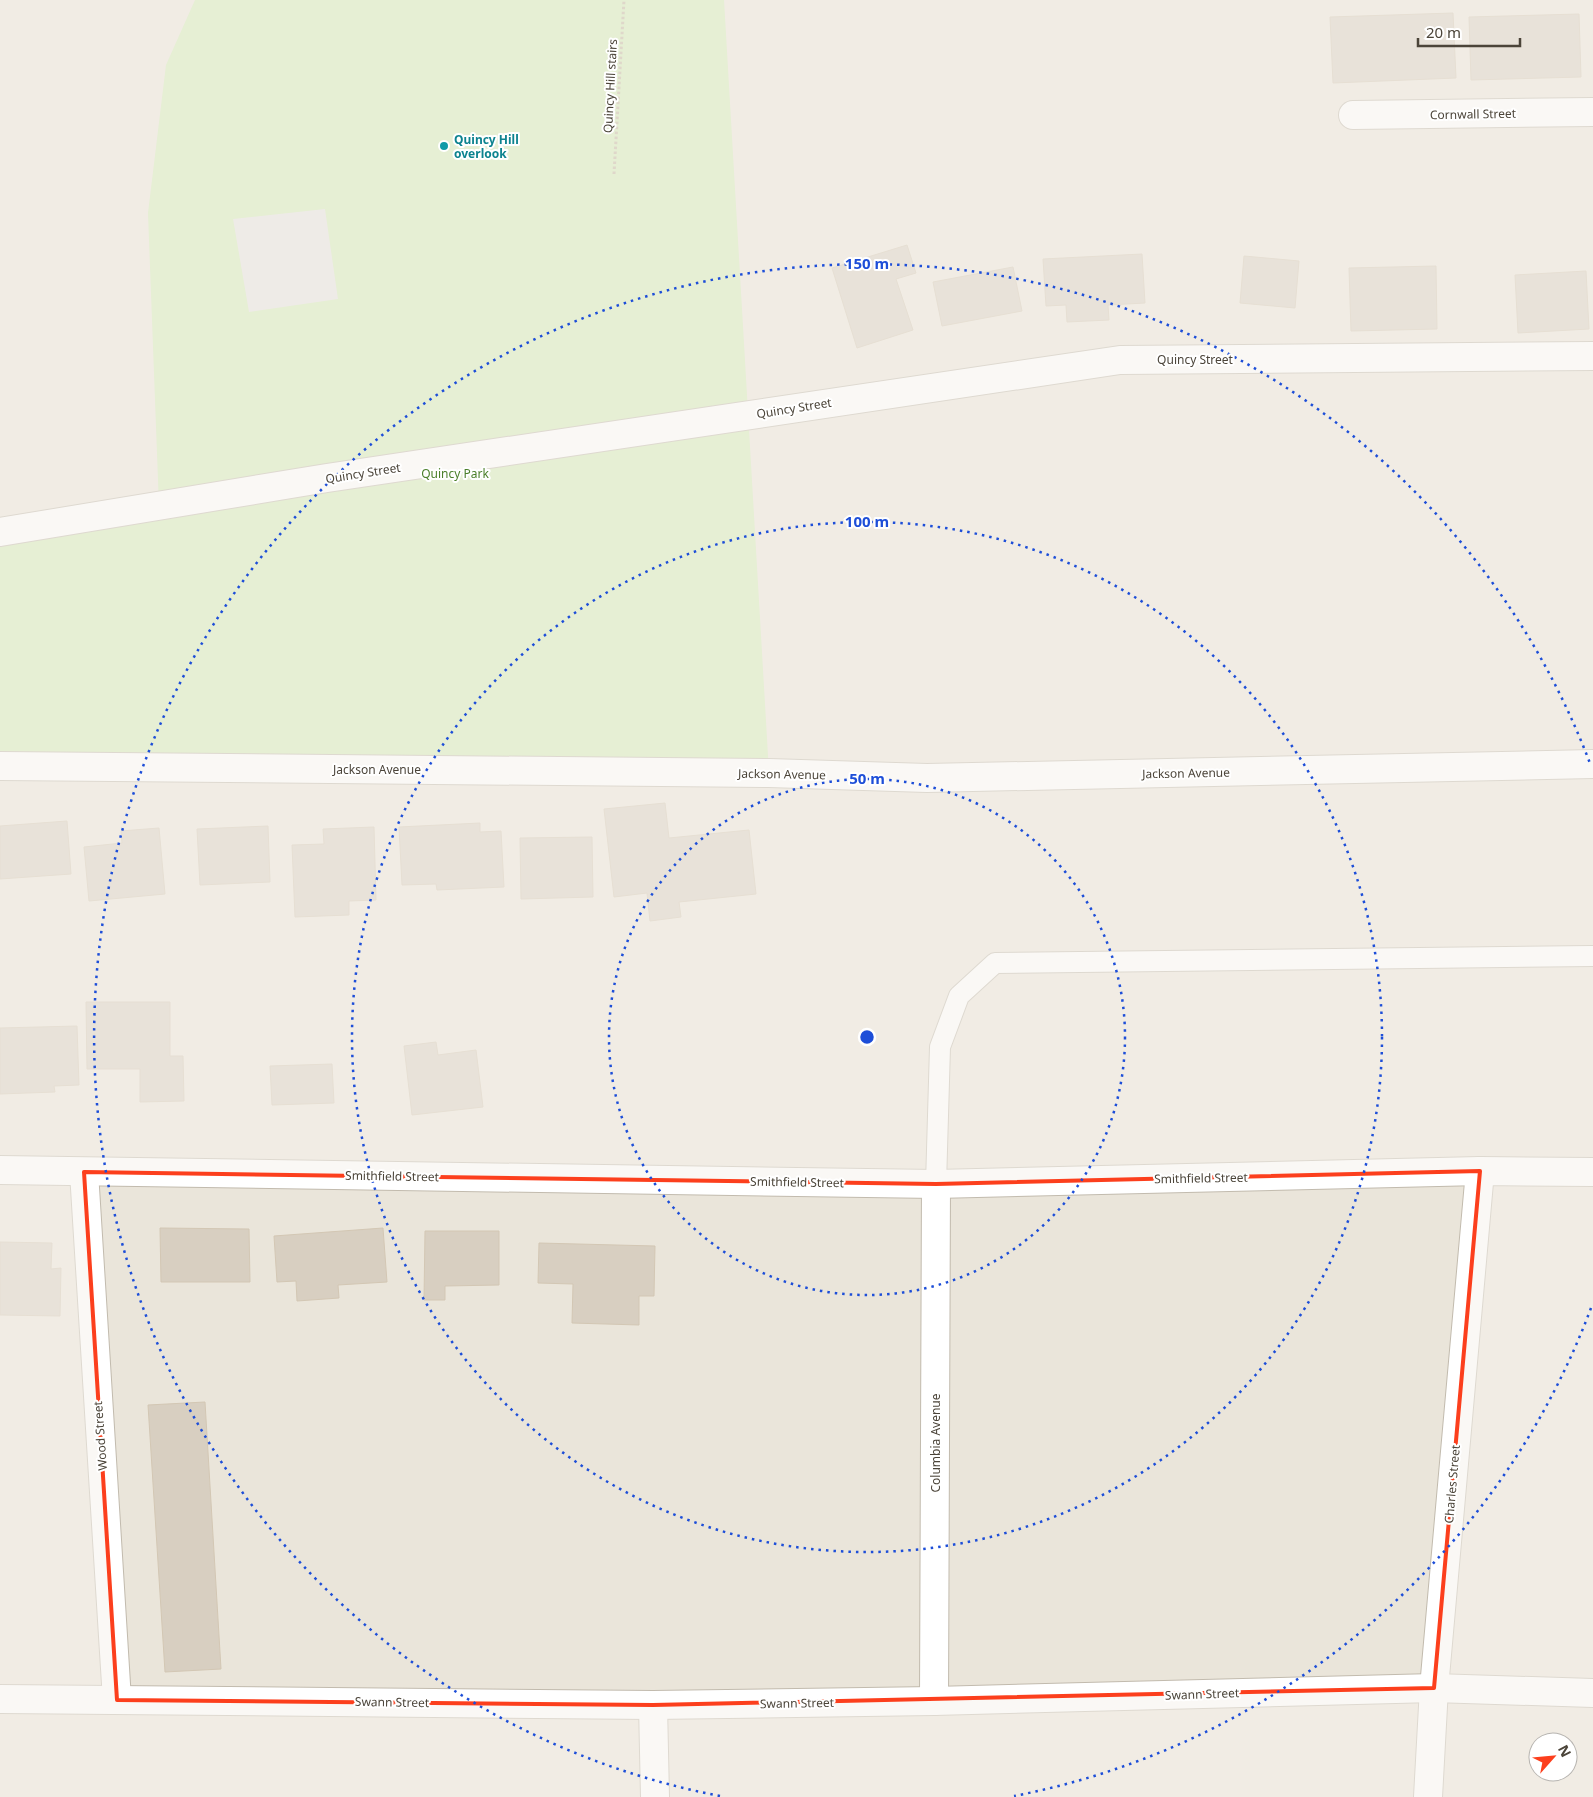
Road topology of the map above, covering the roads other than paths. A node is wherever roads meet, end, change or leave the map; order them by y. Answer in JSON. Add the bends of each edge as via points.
{"nodes":[{"id":1,"x":1593,"y":112,"type":"edge"},
{"id":2,"x":1353,"y":115,"type":"dead end"},
{"id":3,"x":1593,"y":356,"type":"edge"},
{"id":4,"x":0,"y":532,"type":"edge"},
{"id":5,"x":1593,"y":764,"type":"edge"},
{"id":6,"x":0,"y":766,"type":"edge"},
{"id":7,"x":1593,"y":956,"type":"edge"},
{"id":8,"x":0,"y":1170,"type":"edge"},
{"id":9,"x":1480,"y":1171,"type":"junction"},
{"id":10,"x":84,"y":1172,"type":"junction"},
{"id":11,"x":1593,"y":1172,"type":"edge"},
{"id":12,"x":936,"y":1184,"type":"junction"},
{"id":13,"x":1434,"y":1688,"type":"junction"},
{"id":14,"x":1593,"y":1693,"type":"edge"},
{"id":15,"x":0,"y":1699,"type":"edge"},
{"id":16,"x":117,"y":1700,"type":"junction"},
{"id":17,"x":934,"y":1701,"type":"junction"},
{"id":18,"x":653,"y":1705,"type":"junction"},
{"id":19,"x":655,"y":1797,"type":"edge"},
{"id":20,"x":1428,"y":1797,"type":"edge"}],
"edges":[{"from":1,"to":2,"type":"street","name":"Cornwall Street"},
{"from":3,"to":4,"type":"street","name":"Quincy Street","via":[[1120,360],[327,478]]},
{"from":5,"to":6,"type":"street","name":"Jackson Avenue","via":[[927,778],[769,773]]},
{"from":7,"to":12,"type":"lane","via":[[995,963],[959,996],[940,1047]]},
{"from":8,"to":10,"type":"street","name":"Smithfield Street"},
{"from":9,"to":11,"type":"street","name":"Smithfield Street"},
{"from":9,"to":12,"type":"street","name":"Smithfield Street"},
{"from":9,"to":13,"type":"street","name":"Charles Street"},
{"from":10,"to":12,"type":"street","name":"Smithfield Street"},
{"from":10,"to":16,"type":"street","name":"Wood Street"},
{"from":12,"to":17,"type":"street","name":"Columbia Avenue"},
{"from":13,"to":14,"type":"street","name":"Swann Street"},
{"from":13,"to":17,"type":"street","name":"Swann Street"},
{"from":13,"to":20,"type":"street","name":"Charles Street"},
{"from":15,"to":16,"type":"street","name":"Swann Street"},
{"from":16,"to":18,"type":"street","name":"Swann Street"},
{"from":17,"to":18,"type":"street","name":"Swann Street"},
{"from":18,"to":19,"type":"street"}]}
